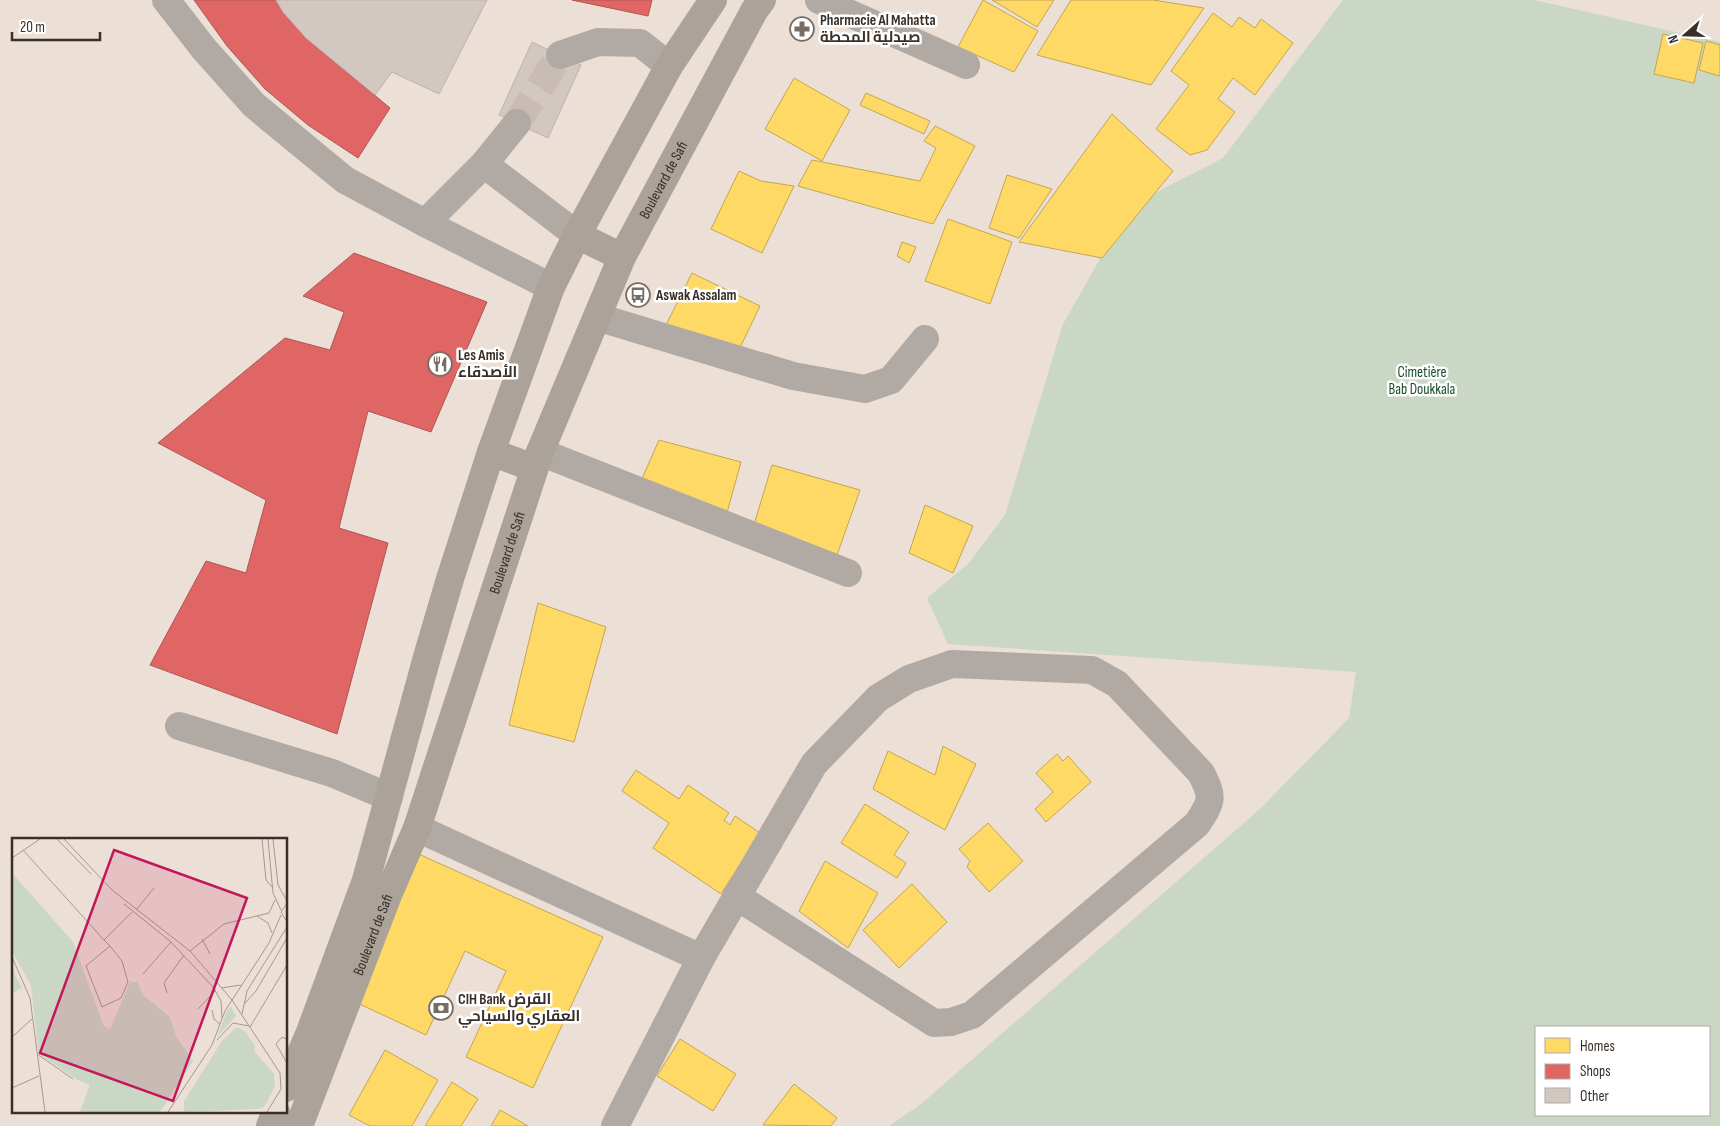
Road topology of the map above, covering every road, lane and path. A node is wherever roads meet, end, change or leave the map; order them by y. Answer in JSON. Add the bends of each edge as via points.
{"nodes":[{"id":1,"x":166,"y":0,"type":"edge"},
{"id":2,"x":713,"y":0,"type":"edge"},
{"id":3,"x":762,"y":0,"type":"edge"},
{"id":4,"x":819,"y":0,"type":"edge"},
{"id":5,"x":560,"y":54,"type":"tunnel mouth"},
{"id":6,"x":966,"y":65,"type":"dead end"},
{"id":7,"x":669,"y":66,"type":"junction"},
{"id":8,"x":517,"y":123,"type":"tunnel mouth"},
{"id":9,"x":484,"y":164,"type":"junction"},
{"id":10,"x":426,"y":223,"type":"junction"},
{"id":11,"x":577,"y":235,"type":"junction"},
{"id":12,"x":622,"y":257,"type":"junction"},
{"id":13,"x":550,"y":287,"type":"junction"},
{"id":14,"x":597,"y":318,"type":"junction"},
{"id":15,"x":925,"y":339,"type":"dead end"},
{"id":16,"x":491,"y":452,"type":"junction"},
{"id":17,"x":537,"y":460,"type":"junction"},
{"id":18,"x":848,"y":573,"type":"dead end"},
{"id":19,"x":179,"y":726,"type":"dead end"},
{"id":20,"x":389,"y":797,"type":"junction"},
{"id":21,"x":416,"y":828,"type":"junction"},
{"id":22,"x":366,"y":880,"type":"junction"},
{"id":23,"x":388,"y":895,"type":"junction"},
{"id":24,"x":736,"y":896,"type":"junction"},
{"id":25,"x":701,"y":958,"type":"junction"},
{"id":26,"x":288,"y":1083,"type":"edge"},
{"id":27,"x":275,"y":1114,"type":"edge"},
{"id":28,"x":270,"y":1126,"type":"edge"},
{"id":29,"x":299,"y":1126,"type":"edge"},
{"id":30,"x":615,"y":1126,"type":"edge"}],
"edges":[{"from":1,"to":10,"type":"street","via":[[254,105],[345,180]]},
{"from":2,"to":7,"type":"main road","name":"Boulevard de Safi"},
{"from":3,"to":12,"type":"main road","name":"Boulevard de Safi"},
{"from":4,"to":6,"type":"street"},
{"from":5,"to":7,"type":"street","via":[[598,42],[640,44]]},
{"from":7,"to":11,"type":"main road","name":"Boulevard de Safi"},
{"from":8,"to":9,"type":"street"},
{"from":9,"to":10,"type":"street"},
{"from":9,"to":11,"type":"street"},
{"from":10,"to":13,"type":"street"},
{"from":11,"to":12,"type":"main road"},
{"from":11,"to":13,"type":"main road","name":"Boulevard de Safi"},
{"from":12,"to":14,"type":"main road","name":"Boulevard de Safi"},
{"from":13,"to":16,"type":"main road","name":"Boulevard de Safi"},
{"from":14,"to":15,"type":"street","via":[[793,376],[865,389],[891,380]]},
{"from":14,"to":17,"type":"main road","name":"Boulevard de Safi"},
{"from":16,"to":17,"type":"main road"},
{"from":16,"to":20,"type":"main road","name":"Boulevard de Safi","via":[[429,648]]},
{"from":17,"to":18,"type":"street"},
{"from":17,"to":21,"type":"main road","name":"Boulevard de Safi"},
{"from":19,"to":20,"type":"street","via":[[332,773]]},
{"from":20,"to":22,"type":"main road","name":"Boulevard de Safi"},
{"from":21,"to":23,"type":"main road","name":"Boulevard de Safi"},
{"from":21,"to":25,"type":"street"},
{"from":22,"to":23,"type":"main road"},
{"from":22,"to":26,"type":"main road","name":"Boulevard de Safi"},
{"from":23,"to":29,"type":"main road","name":"Boulevard de Safi"},
{"from":24,"to":24,"type":"street","via":[[814,764],[878,698],[909,679],[952,664],[1092,670],[1117,684],[1200,773],[1209,789],[1210,804],[1197,824],[972,1015],[950,1022],[934,1023]]},
{"from":24,"to":25,"type":"street"},
{"from":25,"to":30,"type":"street"},
{"from":27,"to":28,"type":"main road"}]}
